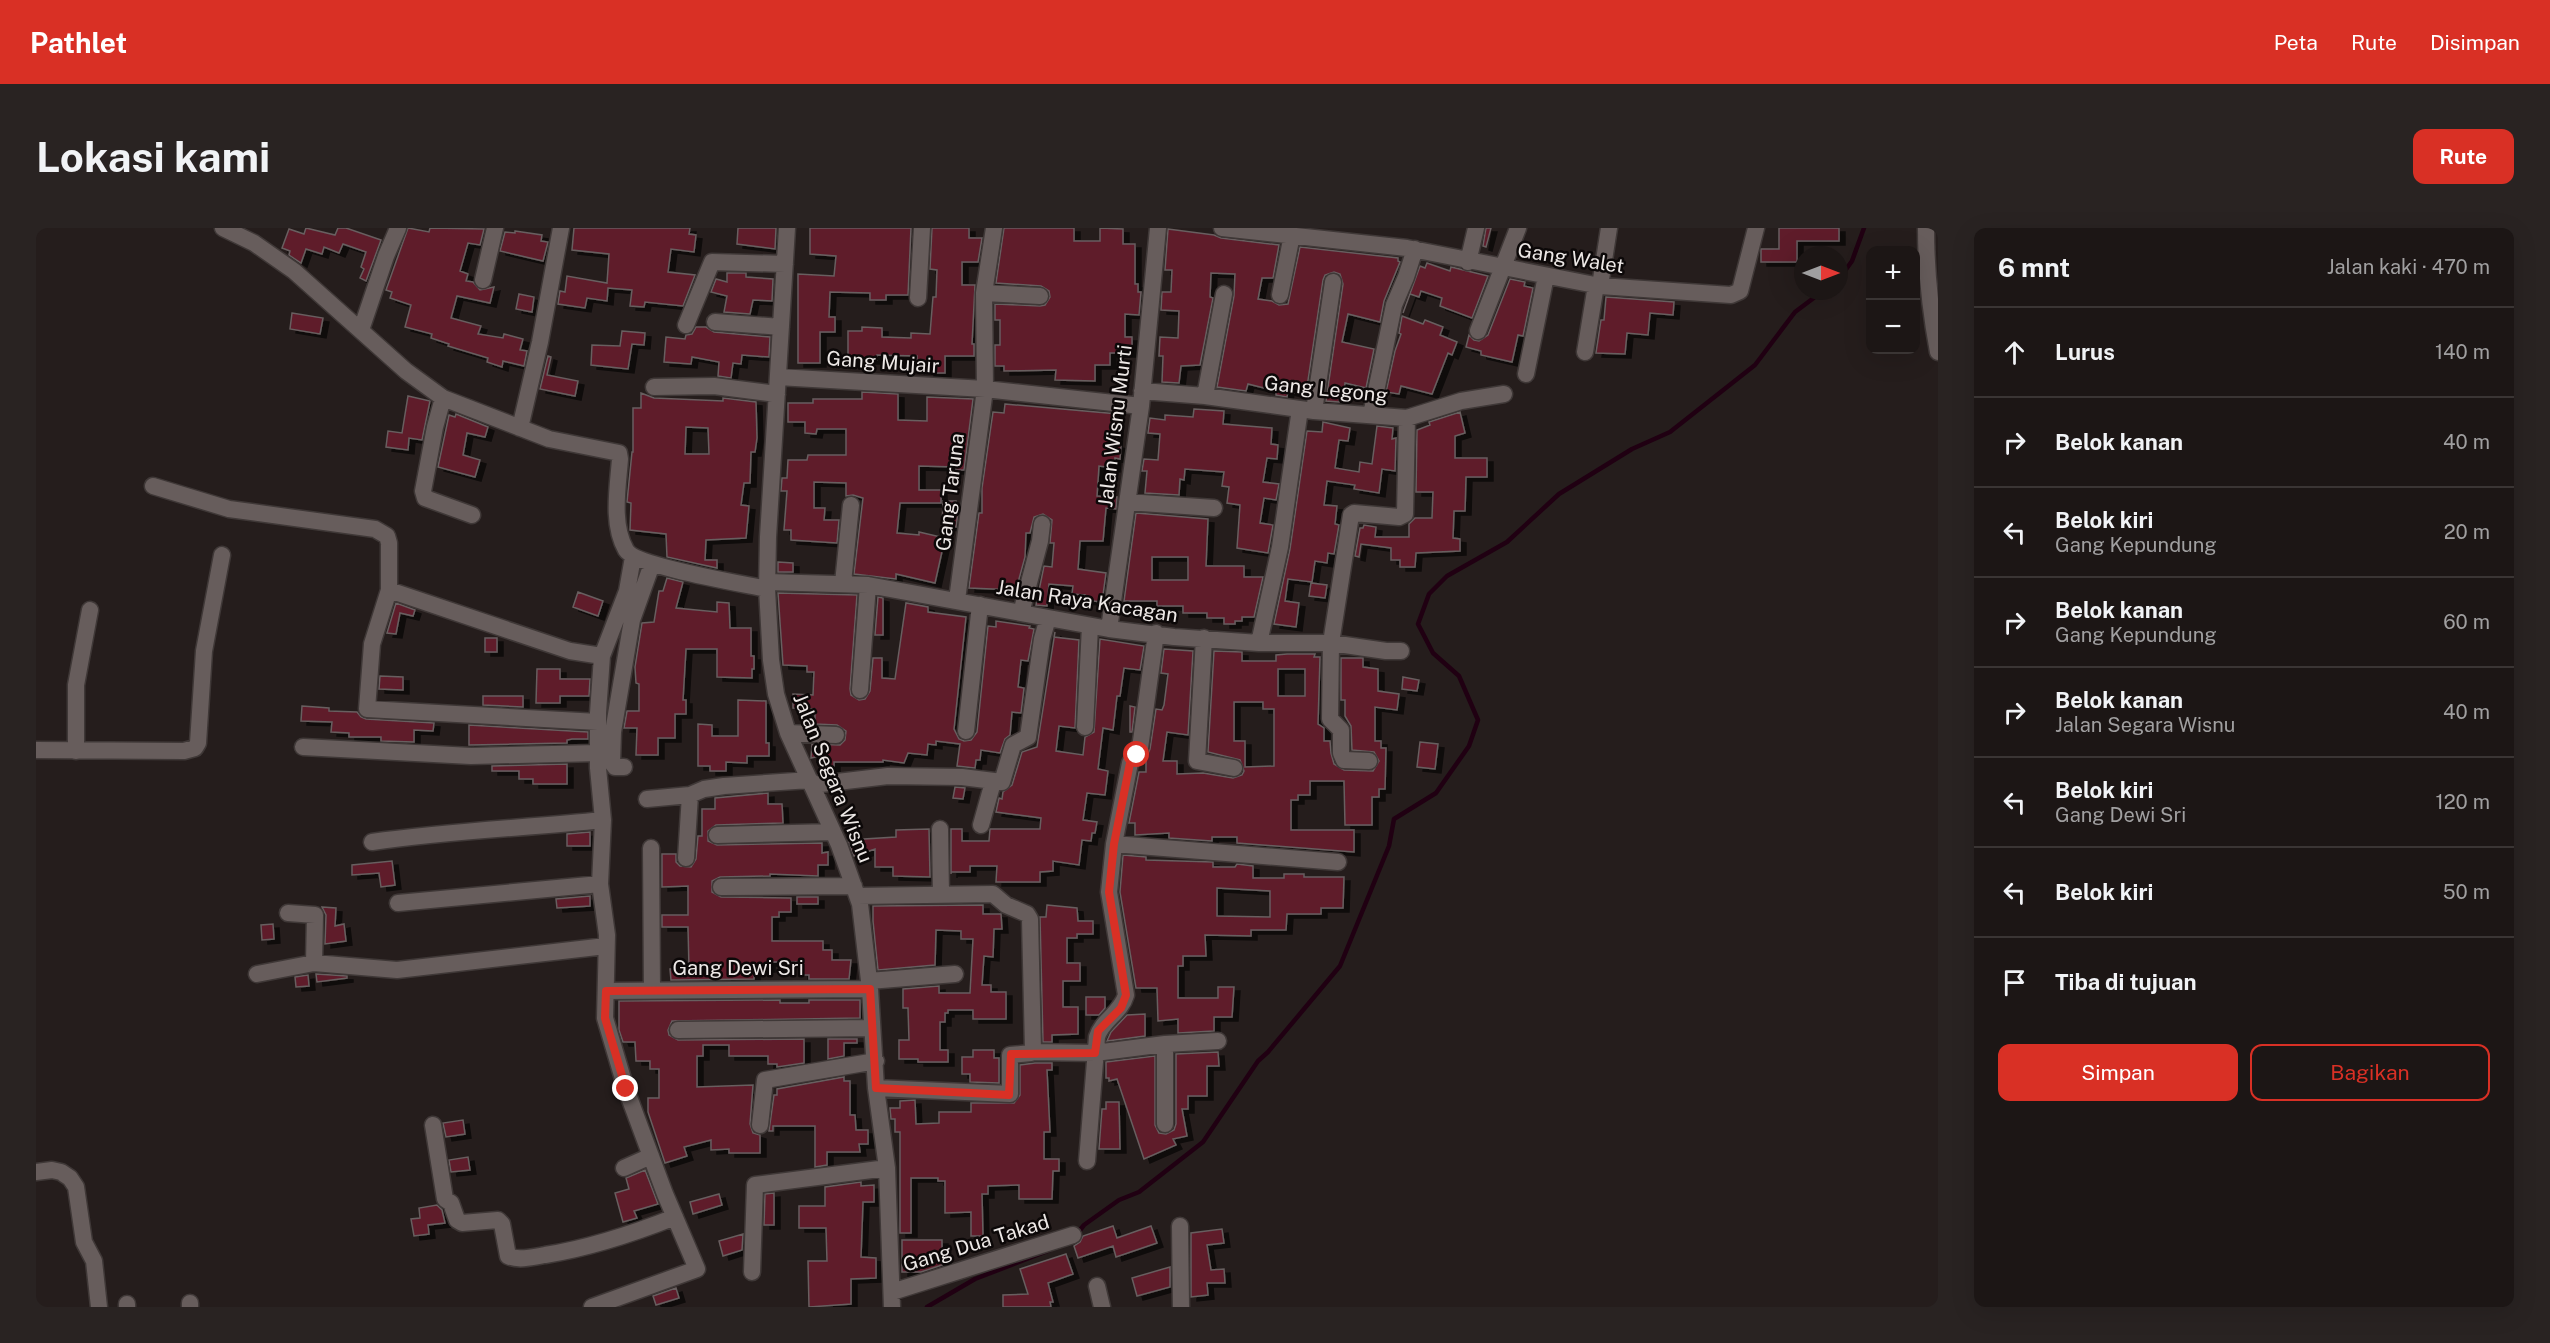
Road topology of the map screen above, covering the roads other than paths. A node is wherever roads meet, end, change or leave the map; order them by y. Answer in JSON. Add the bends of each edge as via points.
{"nodes":[{"id":1,"x":223,"y":228,"type":"edge"},
{"id":2,"x":398,"y":228,"type":"edge"},
{"id":3,"x":495,"y":228,"type":"edge"},
{"id":4,"x":561,"y":228,"type":"edge"},
{"id":5,"x":787,"y":228,"type":"edge"},
{"id":6,"x":922,"y":228,"type":"edge"},
{"id":7,"x":994,"y":228,"type":"edge"},
{"id":8,"x":1158,"y":228,"type":"edge"},
{"id":9,"x":1221,"y":228,"type":"edge"},
{"id":10,"x":1476,"y":228,"type":"edge"},
{"id":11,"x":1518,"y":228,"type":"edge"},
{"id":12,"x":1609,"y":228,"type":"edge"},
{"id":13,"x":1756,"y":228,"type":"edge"},
{"id":14,"x":1926,"y":228,"type":"edge"},
{"id":15,"x":257,"y":235,"type":"edge"},
{"id":16,"x":1292,"y":235,"type":"junction"},
{"id":17,"x":1415,"y":249,"type":"junction"},
{"id":18,"x":1468,"y":262,"type":"junction"},
{"id":19,"x":785,"y":264,"type":"junction"},
{"id":20,"x":1503,"y":268,"type":"junction"},
{"id":21,"x":1546,"y":276,"type":"junction"},
{"id":22,"x":483,"y":280,"type":"dead end"},
{"id":23,"x":1334,"y":282,"type":"dead end"},
{"id":24,"x":1598,"y":285,"type":"junction"},
{"id":25,"x":984,"y":293,"type":"junction"},
{"id":26,"x":1224,"y":294,"type":"dead end"},
{"id":27,"x":1280,"y":295,"type":"dead end"},
{"id":28,"x":1040,"y":296,"type":"dead end"},
{"id":29,"x":918,"y":298,"type":"dead end"},
{"id":30,"x":715,"y":322,"type":"dead end"},
{"id":31,"x":686,"y":325,"type":"dead end"},
{"id":32,"x":781,"y":327,"type":"junction"},
{"id":33,"x":361,"y":330,"type":"junction"},
{"id":34,"x":1478,"y":331,"type":"dead end"},
{"id":35,"x":1586,"y":352,"type":"dead end"},
{"id":36,"x":1938,"y":352,"type":"edge"},
{"id":37,"x":1526,"y":374,"type":"dead end"},
{"id":38,"x":778,"y":377,"type":"junction"},
{"id":39,"x":654,"y":387,"type":"dead end"},
{"id":40,"x":985,"y":389,"type":"junction"},
{"id":41,"x":777,"y":394,"type":"junction"},
{"id":42,"x":1503,"y":394,"type":"dead end"},
{"id":43,"x":1205,"y":396,"type":"junction"},
{"id":44,"x":443,"y":398,"type":"junction"},
{"id":45,"x":1142,"y":399,"type":"junction"},
{"id":46,"x":1307,"y":410,"type":"junction"},
{"id":47,"x":1371,"y":415,"type":"junction"},
{"id":48,"x":1407,"y":418,"type":"junction"},
{"id":49,"x":520,"y":428,"type":"junction"},
{"id":50,"x":153,"y":486,"type":"dead end"},
{"id":51,"x":1127,"y":502,"type":"junction"},
{"id":52,"x":851,"y":505,"type":"dead end"},
{"id":53,"x":1214,"y":508,"type":"dead end"},
{"id":54,"x":472,"y":516,"type":"dead end"},
{"id":55,"x":1042,"y":524,"type":"dead end"},
{"id":56,"x":222,"y":555,"type":"dead end"},
{"id":57,"x":633,"y":557,"type":"junction"},
{"id":58,"x":652,"y":564,"type":"junction"},
{"id":59,"x":843,"y":583,"type":"junction"},
{"id":60,"x":868,"y":585,"type":"junction"},
{"id":61,"x":766,"y":586,"type":"junction"},
{"id":62,"x":389,"y":590,"type":"junction"},
{"id":63,"x":957,"y":600,"type":"junction"},
{"id":64,"x":980,"y":605,"type":"junction"},
{"id":65,"x":90,"y":610,"type":"dead end"},
{"id":66,"x":1021,"y":612,"type":"junction"},
{"id":67,"x":1048,"y":618,"type":"junction"},
{"id":68,"x":1090,"y":626,"type":"junction"},
{"id":69,"x":1109,"y":629,"type":"junction"},
{"id":70,"x":1156,"y":633,"type":"junction"},
{"id":71,"x":1204,"y":638,"type":"junction"},
{"id":72,"x":1330,"y":643,"type":"junction"},
{"id":73,"x":1259,"y":644,"type":"junction"},
{"id":74,"x":1401,"y":651,"type":"dead end"},
{"id":75,"x":602,"y":657,"type":"junction"},
{"id":76,"x":860,"y":690,"type":"dead end"},
{"id":77,"x":598,"y":722,"type":"junction"},
{"id":78,"x":1085,"y":727,"type":"dead end"},
{"id":79,"x":966,"y":731,"type":"dead end"},
{"id":80,"x":788,"y":733,"type":"junction"},
{"id":81,"x":836,"y":735,"type":"dead end"},
{"id":82,"x":303,"y":747,"type":"dead end"},
{"id":83,"x":36,"y":750,"type":"edge"},
{"id":84,"x":76,"y":751,"type":"junction"},
{"id":85,"x":598,"y":753,"type":"junction"},
{"id":86,"x":1369,"y":761,"type":"dead end"},
{"id":87,"x":624,"y":767,"type":"dead end"},
{"id":88,"x":1234,"y":768,"type":"dead end"},
{"id":89,"x":811,"y":782,"type":"junction"},
{"id":90,"x":993,"y":782,"type":"junction"},
{"id":91,"x":690,"y":795,"type":"junction"},
{"id":92,"x":647,"y":799,"type":"dead end"},
{"id":93,"x":603,"y":820,"type":"junction"},
{"id":94,"x":981,"y":825,"type":"dead end"},
{"id":95,"x":940,"y":829,"type":"dead end"},
{"id":96,"x":833,"y":832,"type":"junction"},
{"id":97,"x":717,"y":835,"type":"dead end"},
{"id":98,"x":372,"y":842,"type":"dead end"},
{"id":99,"x":1114,"y":844,"type":"junction"},
{"id":100,"x":651,"y":848,"type":"dead end"},
{"id":101,"x":686,"y":858,"type":"dead end"},
{"id":102,"x":1338,"y":862,"type":"dead end"},
{"id":103,"x":600,"y":884,"type":"junction"},
{"id":104,"x":721,"y":887,"type":"dead end"},
{"id":105,"x":856,"y":891,"type":"junction"},
{"id":106,"x":940,"y":895,"type":"junction"},
{"id":107,"x":398,"y":903,"type":"dead end"},
{"id":108,"x":288,"y":913,"type":"dead end"},
{"id":109,"x":606,"y":946,"type":"junction"},
{"id":110,"x":314,"y":963,"type":"junction"},
{"id":111,"x":257,"y":974,"type":"dead end"},
{"id":112,"x":955,"y":974,"type":"dead end"},
{"id":113,"x":869,"y":985,"type":"junction"},
{"id":114,"x":652,"y":990,"type":"junction"},
{"id":115,"x":606,"y":991,"type":"junction"},
{"id":116,"x":872,"y":1028,"type":"junction"},
{"id":117,"x":678,"y":1030,"type":"dead end"},
{"id":118,"x":1218,"y":1041,"type":"dead end"},
{"id":119,"x":1165,"y":1044,"type":"junction"},
{"id":120,"x":1032,"y":1052,"type":"junction"},
{"id":121,"x":1095,"y":1053,"type":"junction"},
{"id":122,"x":876,"y":1060,"type":"junction"},
{"id":123,"x":876,"y":1088,"type":"junction"},
{"id":124,"x":1165,"y":1124,"type":"dead end"},
{"id":125,"x":433,"y":1125,"type":"dead end"},
{"id":126,"x":760,"y":1125,"type":"dead end"},
{"id":127,"x":651,"y":1156,"type":"junction"},
{"id":128,"x":1087,"y":1161,"type":"dead end"},
{"id":129,"x":624,"y":1168,"type":"dead end"},
{"id":130,"x":886,"y":1168,"type":"junction"},
{"id":131,"x":36,"y":1172,"type":"edge"},
{"id":132,"x":675,"y":1217,"type":"junction"},
{"id":133,"x":1180,"y":1226,"type":"dead end"},
{"id":134,"x":1073,"y":1235,"type":"dead end"},
{"id":135,"x":752,"y":1272,"type":"dead end"},
{"id":136,"x":1097,"y":1286,"type":"dead end"},
{"id":137,"x":892,"y":1299,"type":"edge"},
{"id":138,"x":99,"y":1307,"type":"edge"},
{"id":139,"x":592,"y":1307,"type":"edge"},
{"id":140,"x":1102,"y":1307,"type":"edge"},
{"id":141,"x":1181,"y":1307,"type":"edge"}],
"edges":[{"from":1,"to":15,"type":"street"},
{"from":2,"to":33,"type":"street"},
{"from":3,"to":22,"type":"street"},
{"from":4,"to":49,"type":"street"},
{"from":5,"to":19,"type":"street","name":"Jalan Segara Wisnu"},
{"from":6,"to":29,"type":"street"},
{"from":7,"to":25,"type":"street","name":"Gang Taruna"},
{"from":8,"to":45,"type":"street","name":"Jalan Wisnu Murti"},
{"from":9,"to":16,"type":"street","name":"Gang Walet"},
{"from":10,"to":18,"type":"street"},
{"from":11,"to":20,"type":"street"},
{"from":12,"to":24,"type":"street"},
{"from":13,"to":24,"type":"street","name":"Gang Walet","via":[[1737,294]]},
{"from":14,"to":36,"type":"street","via":[[1930,315]]},
{"from":15,"to":33,"type":"street"},
{"from":16,"to":17,"type":"street","name":"Gang Walet"},
{"from":16,"to":27,"type":"street"},
{"from":17,"to":18,"type":"street","name":"Gang Walet"},
{"from":17,"to":47,"type":"street","via":[[1394,304]]},
{"from":18,"to":20,"type":"street","name":"Gang Walet"},
{"from":19,"to":31,"type":"street","via":[[712,262]]},
{"from":19,"to":32,"type":"street","name":"Jalan Segara Wisnu"},
{"from":20,"to":21,"type":"street","name":"Gang Walet"},
{"from":20,"to":34,"type":"street"},
{"from":21,"to":24,"type":"street","name":"Gang Walet"},
{"from":21,"to":37,"type":"street"},
{"from":23,"to":46,"type":"street"},
{"from":24,"to":35,"type":"street"},
{"from":25,"to":28,"type":"street"},
{"from":25,"to":40,"type":"street","name":"Gang Taruna"},
{"from":26,"to":43,"type":"street"},
{"from":30,"to":32,"type":"street"},
{"from":32,"to":38,"type":"street","name":"Jalan Segara Wisnu"},
{"from":33,"to":44,"type":"street"},
{"from":38,"to":40,"type":"street","name":"Gang Mujair"},
{"from":38,"to":41,"type":"street","name":"Jalan Segara Wisnu"},
{"from":39,"to":41,"type":"street","via":[[714,386]]},
{"from":40,"to":45,"type":"street","name":"Gang Mujair"},
{"from":40,"to":63,"type":"street","name":"Gang Taruna"},
{"from":41,"to":61,"type":"street","name":"Jalan Segara Wisnu"},
{"from":42,"to":48,"type":"street","name":"Gang Legong","via":[[1461,401]]},
{"from":43,"to":45,"type":"street","name":"Gang Legong"},
{"from":43,"to":46,"type":"street","name":"Gang Legong"},
{"from":44,"to":49,"type":"street"},
{"from":44,"to":54,"type":"street","via":[[423,491],[426,498]]},
{"from":45,"to":51,"type":"street","name":"Jalan Wisnu Murti"},
{"from":46,"to":47,"type":"street","name":"Gang Legong"},
{"from":46,"to":73,"type":"street"},
{"from":47,"to":48,"type":"street","name":"Gang Legong"},
{"from":48,"to":72,"type":"street","via":[[1405,514],[1351,515]]},
{"from":49,"to":57,"type":"street","via":[[549,439],[619,453],[618,524],[626,551]]},
{"from":50,"to":62,"type":"street","via":[[229,509],[381,531],[389,543]]},
{"from":51,"to":53,"type":"street"},
{"from":51,"to":69,"type":"street","name":"Jalan Wisnu Murti"},
{"from":52,"to":59,"type":"street"},
{"from":55,"to":66,"type":"street"},
{"from":56,"to":84,"type":"street","via":[[204,651],[195,748]]},
{"from":57,"to":58,"type":"street","name":"Jalan Raya Kacagan"},
{"from":57,"to":75,"type":"street","via":[[627,591]]},
{"from":58,"to":61,"type":"street","name":"Jalan Raya Kacagan"},
{"from":58,"to":87,"type":"street","via":[[632,620],[613,732],[612,763]]},
{"from":59,"to":60,"type":"street","name":"Jalan Raya Kacagan"},
{"from":59,"to":61,"type":"street","name":"Jalan Raya Kacagan"},
{"from":60,"to":63,"type":"street","name":"Jalan Raya Kacagan"},
{"from":60,"to":76,"type":"street"},
{"from":61,"to":80,"type":"street","name":"Jalan Segara Wisnu","via":[[773,678]]},
{"from":62,"to":75,"type":"street","via":[[570,651]]},
{"from":62,"to":77,"type":"street","via":[[372,644],[368,710]]},
{"from":63,"to":64,"type":"street","name":"Jalan Raya Kacagan"},
{"from":64,"to":66,"type":"street","name":"Jalan Raya Kacagan"},
{"from":64,"to":79,"type":"street"},
{"from":65,"to":84,"type":"street","via":[[76,685]]},
{"from":66,"to":67,"type":"street","name":"Jalan Raya Kacagan"},
{"from":67,"to":68,"type":"street","name":"Jalan Raya Kacagan"},
{"from":67,"to":90,"type":"street","via":[[1028,737],[1013,745],[1002,782]]},
{"from":68,"to":69,"type":"street","name":"Jalan Raya Kacagan"},
{"from":68,"to":78,"type":"street"},
{"from":69,"to":70,"type":"street","name":"Jalan Raya Kacagan"},
{"from":70,"to":71,"type":"street","name":"Jalan Raya Kacagan"},
{"from":70,"to":99,"type":"street","via":[[1140,748],[1130,763]]},
{"from":71,"to":73,"type":"street","name":"Jalan Raya Kacagan"},
{"from":71,"to":88,"type":"street","via":[[1197,761]]},
{"from":72,"to":73,"type":"street","name":"Jalan Raya Kacagan"},
{"from":72,"to":74,"type":"street","name":"Jalan Raya Kacagan"},
{"from":72,"to":86,"type":"street","via":[[1330,719],[1342,732],[1341,756],[1344,760]]},
{"from":75,"to":77,"type":"street"},
{"from":77,"to":85,"type":"street"},
{"from":80,"to":81,"type":"street"},
{"from":80,"to":89,"type":"street","name":"Jalan Segara Wisnu"},
{"from":82,"to":85,"type":"street","via":[[471,756]]},
{"from":83,"to":84,"type":"street"},
{"from":85,"to":93,"type":"street"},
{"from":89,"to":90,"type":"street","via":[[888,776],[962,777]]},
{"from":89,"to":91,"type":"street","via":[[724,786]]},
{"from":89,"to":96,"type":"street","name":"Jalan Segara Wisnu"},
{"from":90,"to":94,"type":"street"},
{"from":91,"to":92,"type":"street"},
{"from":91,"to":101,"type":"street"},
{"from":93,"to":98,"type":"street"},
{"from":93,"to":103,"type":"street"},
{"from":95,"to":106,"type":"street"},
{"from":96,"to":97,"type":"street"},
{"from":96,"to":105,"type":"street","name":"Jalan Segara Wisnu"},
{"from":99,"to":102,"type":"street"},
{"from":99,"to":121,"type":"street","via":[[1110,906],[1126,995],[1121,1008],[1098,1031]]},
{"from":100,"to":114,"type":"street"},
{"from":103,"to":107,"type":"street"},
{"from":103,"to":109,"type":"street"},
{"from":104,"to":105,"type":"street"},
{"from":105,"to":106,"type":"street"},
{"from":105,"to":113,"type":"street","name":"Jalan Segara Wisnu"},
{"from":106,"to":120,"type":"street","via":[[993,894],[1006,905],[1028,914]]},
{"from":108,"to":110,"type":"street","via":[[315,915]]},
{"from":109,"to":110,"type":"street","via":[[397,970]]},
{"from":109,"to":115,"type":"street"},
{"from":110,"to":111,"type":"street"},
{"from":112,"to":113,"type":"street","name":"Gang Dewi Sri"},
{"from":113,"to":114,"type":"street","name":"Gang Dewi Sri"},
{"from":113,"to":116,"type":"street","name":"Jalan Segara Wisnu"},
{"from":114,"to":115,"type":"street","name":"Gang Dewi Sri"},
{"from":115,"to":127,"type":"street","via":[[605,1018]]},
{"from":116,"to":117,"type":"street"},
{"from":116,"to":122,"type":"street","name":"Jalan Segara Wisnu"},
{"from":118,"to":119,"type":"street"},
{"from":119,"to":121,"type":"street"},
{"from":119,"to":124,"type":"street"},
{"from":120,"to":121,"type":"street"},
{"from":120,"to":123,"type":"street","via":[[1010,1055],[1009,1095]]},
{"from":121,"to":128,"type":"street"},
{"from":122,"to":123,"type":"street","name":"Jalan Segara Wisnu"},
{"from":122,"to":126,"type":"street","via":[[765,1080]]},
{"from":123,"to":130,"type":"street","name":"Jalan Segara Wisnu"},
{"from":125,"to":132,"type":"street","via":[[445,1199],[451,1203],[457,1220],[498,1220],[511,1258],[593,1246]]},
{"from":127,"to":129,"type":"street"},
{"from":127,"to":132,"type":"street"},
{"from":130,"to":135,"type":"street","via":[[754,1185]]},
{"from":130,"to":137,"type":"street","name":"Jalan Segara Wisnu"},
{"from":131,"to":138,"type":"street","via":[[61,1172],[76,1187],[84,1242],[94,1261]]},
{"from":132,"to":139,"type":"street","via":[[697,1270]]},
{"from":133,"to":141,"type":"street"},
{"from":134,"to":137,"type":"street","name":"Gang Dua Takad"},
{"from":136,"to":140,"type":"street"}]}
